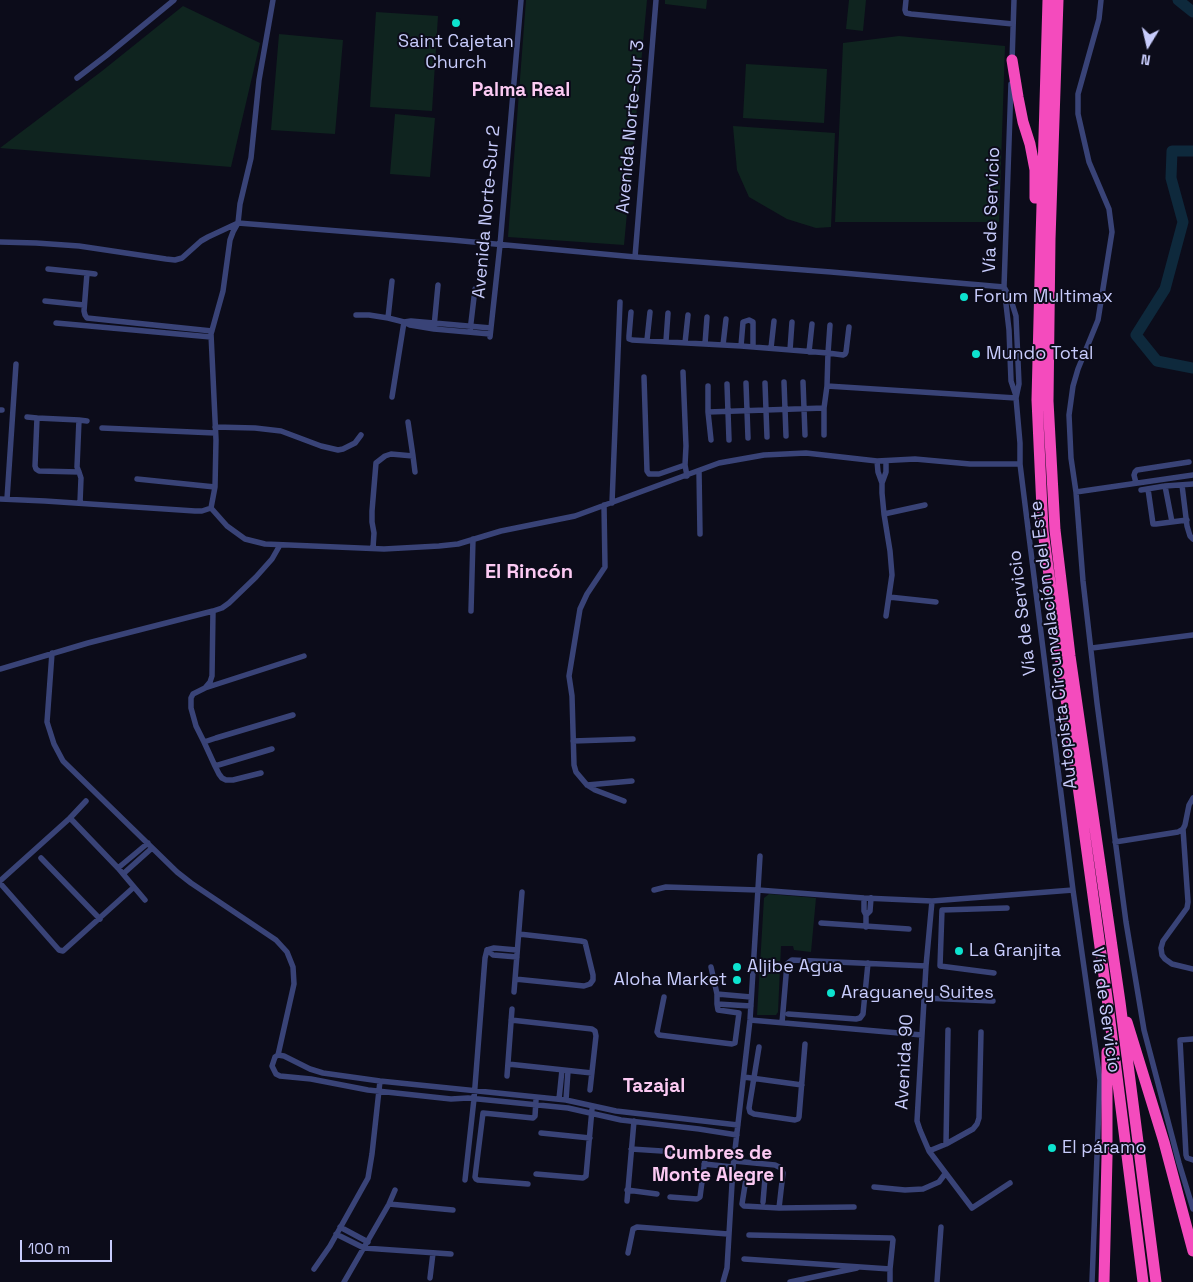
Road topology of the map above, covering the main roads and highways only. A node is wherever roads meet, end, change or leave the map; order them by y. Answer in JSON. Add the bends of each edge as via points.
{"nodes":[{"id":1,"x":1048,"y":0,"type":"edge"},
{"id":2,"x":1058,"y":0,"type":"edge"},
{"id":3,"x":1012,"y":60,"type":"road end"},
{"id":4,"x":1040,"y":244,"type":"junction"},
{"id":5,"x":1120,"y":1002,"type":"junction"},
{"id":6,"x":1108,"y":1005,"type":"junction"},
{"id":7,"x":1193,"y":1251,"type":"edge"},
{"id":8,"x":1104,"y":1282,"type":"edge"},
{"id":9,"x":1143,"y":1282,"type":"edge"},
{"id":10,"x":1156,"y":1282,"type":"edge"}],
"edges":[{"from":1,"to":4,"type":"highway","name":"Autopista Circunvalación del Este"},
{"from":2,"to":5,"type":"highway","name":"Autopista Circunvalación del Este","via":[[1048,401],[1055,520],[1070,656]]},
{"from":3,"to":4,"type":"highway","via":[[1035,170],[1034,196]]},
{"from":4,"to":6,"type":"highway","name":"Autopista Circunvalación del Este","via":[[1037,400],[1043,531]]},
{"from":5,"to":7,"type":"highway","via":[[1164,1142]]},
{"from":5,"to":10,"type":"highway","name":"Autopista Circunvalación del Este"},
{"from":6,"to":8,"type":"highway"},
{"from":6,"to":9,"type":"highway","name":"Autopista Circunvalación del Este"}]}
